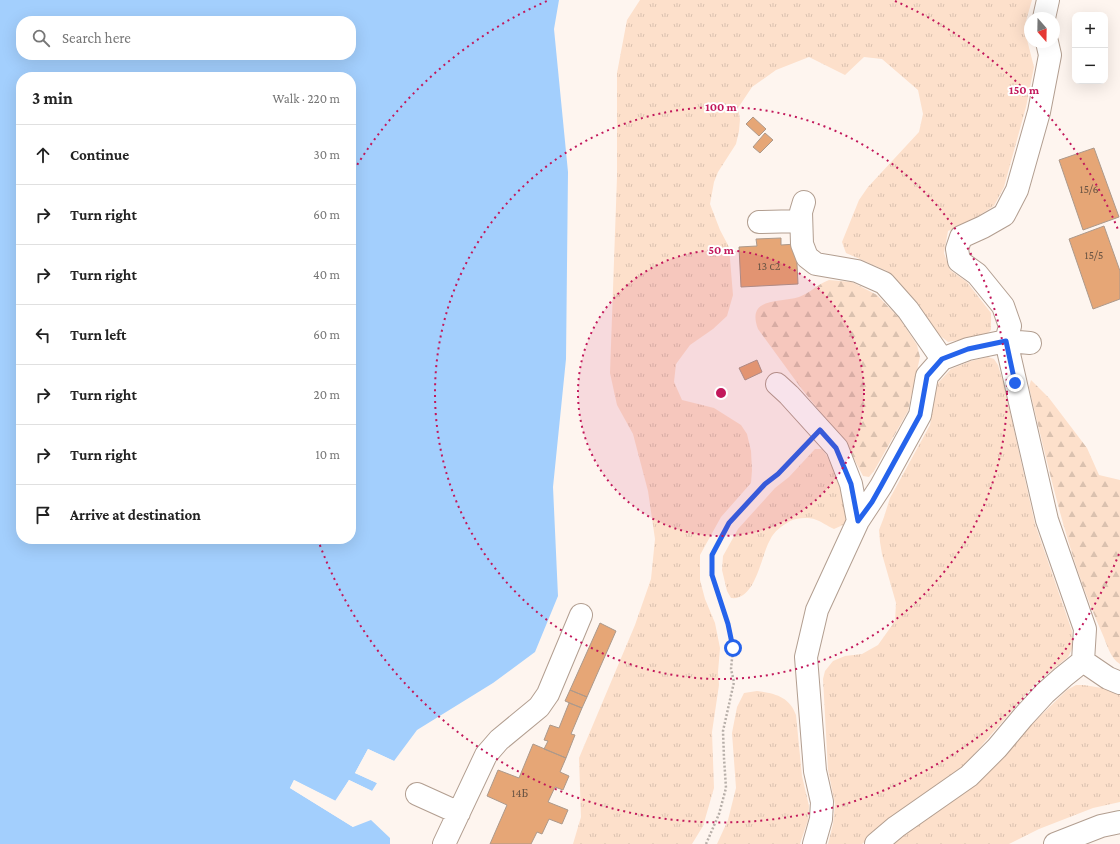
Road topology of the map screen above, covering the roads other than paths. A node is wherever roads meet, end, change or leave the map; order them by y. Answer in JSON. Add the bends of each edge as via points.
{"nodes":[{"id":1,"x":1048,"y":0,"type":"edge"},
{"id":2,"x":1045,"y":12,"type":"edge"},
{"id":3,"x":1048,"y":48,"type":"edge"},
{"id":4,"x":759,"y":222,"type":"dead end"},
{"id":5,"x":1006,"y":341,"type":"junction"},
{"id":6,"x":1030,"y":343,"type":"dead end"},
{"id":7,"x":942,"y":359,"type":"junction"},
{"id":8,"x":778,"y":384,"type":"dead end"},
{"id":9,"x":858,"y":521,"type":"junction"},
{"id":10,"x":581,"y":614,"type":"dead end"},
{"id":11,"x":1084,"y":661,"type":"junction"},
{"id":12,"x":1116,"y":678,"type":"edge"},
{"id":13,"x":417,"y":794,"type":"dead end"},
{"id":14,"x":459,"y":813,"type":"junction"},
{"id":15,"x":1120,"y":822,"type":"edge"},
{"id":16,"x":444,"y":844,"type":"edge"},
{"id":17,"x":814,"y":844,"type":"edge"},
{"id":18,"x":876,"y":844,"type":"edge"},
{"id":19,"x":1055,"y":844,"type":"edge"}],
"edges":[{"from":1,"to":2,"type":"main road"},
{"from":3,"to":5,"type":"main road","via":[[1050,55],[1039,112],[1017,190],[1004,215],[961,237],[957,249],[959,261],[977,274],[1003,306],[1010,326]]},
{"from":4,"to":7,"type":"main road","via":[[802,211],[802,244],[807,257],[816,264],[857,271],[884,283],[908,310]]},
{"from":5,"to":6,"type":"main road"},
{"from":5,"to":7,"type":"main road","via":[[968,349]]},
{"from":5,"to":11,"type":"main road","via":[[1048,520],[1085,629]]},
{"from":7,"to":9,"type":"main road","via":[[927,376],[920,415],[872,502]]},
{"from":8,"to":9,"type":"main road","via":[[836,448],[851,484]]},
{"from":9,"to":17,"type":"main road","via":[[817,610],[806,657],[815,771],[822,802],[821,819]]},
{"from":10,"to":14,"type":"main road","via":[[548,694],[539,707],[499,740],[486,755]]},
{"from":11,"to":12,"type":"main road"},
{"from":11,"to":18,"type":"main road","via":[[1045,693],[969,776]]},
{"from":13,"to":14,"type":"main road"},
{"from":14,"to":16,"type":"main road"},
{"from":15,"to":19,"type":"main road","via":[[1101,826]]}]}
